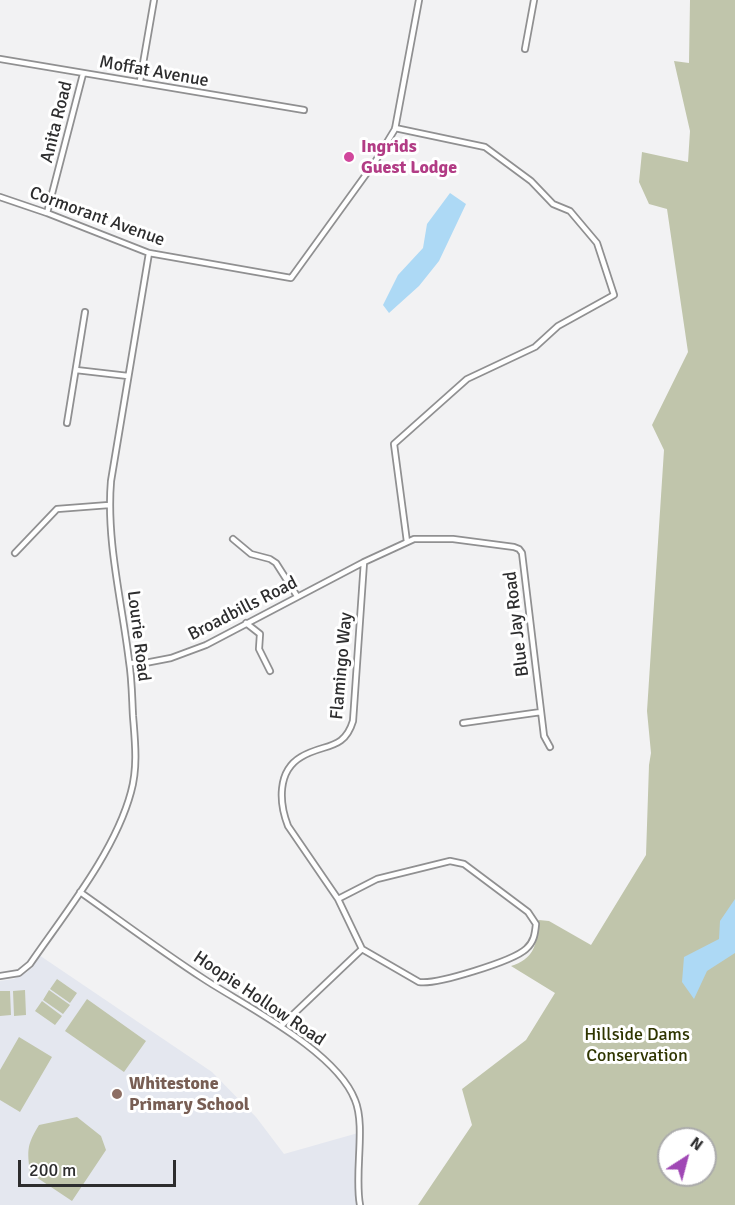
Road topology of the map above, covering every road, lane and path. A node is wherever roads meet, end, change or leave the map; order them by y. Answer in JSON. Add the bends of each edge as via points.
{"nodes":[{"id":1,"x":154,"y":0,"type":"edge"},
{"id":2,"x":419,"y":0,"type":"edge"},
{"id":3,"x":534,"y":0,"type":"edge"},
{"id":4,"x":525,"y":49,"type":"dead end"},
{"id":5,"x":0,"y":59,"type":"edge"},
{"id":6,"x":83,"y":74,"type":"junction"},
{"id":7,"x":140,"y":81,"type":"junction"},
{"id":8,"x":304,"y":110,"type":"dead end"},
{"id":9,"x":395,"y":128,"type":"junction"},
{"id":10,"x":0,"y":197,"type":"edge"},
{"id":11,"x":47,"y":213,"type":"junction"},
{"id":12,"x":149,"y":254,"type":"junction"},
{"id":13,"x":85,"y":312,"type":"dead end"},
{"id":14,"x":76,"y":370,"type":"junction"},
{"id":15,"x":128,"y":376,"type":"junction"},
{"id":16,"x":67,"y":423,"type":"dead end"},
{"id":17,"x":109,"y":505,"type":"junction"},
{"id":18,"x":233,"y":539,"type":"dead end"},
{"id":19,"x":407,"y":542,"type":"junction"},
{"id":20,"x":15,"y":553,"type":"dead end"},
{"id":21,"x":364,"y":562,"type":"junction"},
{"id":22,"x":297,"y":596,"type":"junction"},
{"id":23,"x":246,"y":623,"type":"junction"},
{"id":24,"x":129,"y":663,"type":"junction"},
{"id":25,"x":270,"y":671,"type":"dead end"},
{"id":26,"x":541,"y":712,"type":"junction"},
{"id":27,"x":463,"y":723,"type":"dead end"},
{"id":28,"x":550,"y":747,"type":"dead end"},
{"id":29,"x":80,"y":892,"type":"junction"},
{"id":30,"x":338,"y":898,"type":"junction"},
{"id":31,"x":362,"y":949,"type":"junction"},
{"id":32,"x":0,"y":976,"type":"edge"},
{"id":33,"x":281,"y":1026,"type":"junction"},
{"id":34,"x":360,"y":1205,"type":"edge"}],
"edges":[{"from":1,"to":7,"type":"street"},
{"from":2,"to":9,"type":"street"},
{"from":3,"to":4,"type":"street"},
{"from":5,"to":6,"type":"street","name":"Moffat Avenue"},
{"from":6,"to":7,"type":"street","name":"Moffat Avenue"},
{"from":6,"to":11,"type":"street","name":"Anita Road"},
{"from":7,"to":8,"type":"street","name":"Moffat Avenue"},
{"from":9,"to":12,"type":"street","name":"Cormorant Avenue","via":[[291,278]]},
{"from":9,"to":19,"type":"street","via":[[485,147],[531,181],[553,204],[570,211],[597,243],[614,295],[558,326],[535,347],[467,379],[394,444]]},
{"from":10,"to":11,"type":"street","name":"Cormorant Avenue"},
{"from":11,"to":12,"type":"street","name":"Cormorant Avenue"},
{"from":12,"to":15,"type":"street","name":"Lourie Road"},
{"from":13,"to":14,"type":"street"},
{"from":14,"to":15,"type":"street"},
{"from":14,"to":16,"type":"street"},
{"from":15,"to":17,"type":"street","name":"Lourie Road"},
{"from":17,"to":20,"type":"street","via":[[57,509]]},
{"from":17,"to":24,"type":"street","name":"Lourie Road"},
{"from":18,"to":22,"type":"street","via":[[251,554],[276,563]]},
{"from":19,"to":21,"type":"street","name":"Blue Jay Road"},
{"from":19,"to":26,"type":"street","name":"Blue Jay Road","via":[[421,538],[453,539],[521,551]]},
{"from":21,"to":22,"type":"street","name":"Broadbills Road"},
{"from":21,"to":30,"type":"street","name":"Flamingo Way","via":[[351,729],[336,744],[302,756],[289,769],[282,785],[288,826]]},
{"from":22,"to":23,"type":"street","name":"Broadbills Road"},
{"from":23,"to":24,"type":"street","name":"Broadbills Road","via":[[185,654]]},
{"from":23,"to":25,"type":"street","via":[[260,634],[259,649]]},
{"from":24,"to":29,"type":"street","name":"Lourie Road","via":[[136,759],[132,789],[116,833]]},
{"from":26,"to":27,"type":"street"},
{"from":26,"to":28,"type":"street","name":"Blue Jay Road","via":[[544,736]]},
{"from":29,"to":32,"type":"street","name":"Lourie Road","via":[[27,968]]},
{"from":29,"to":33,"type":"street","name":"Hoopie Hollow Road","via":[[203,978]]},
{"from":30,"to":31,"type":"street","name":"Flamingo Way"},
{"from":30,"to":31,"type":"street","via":[[377,879],[450,861],[464,864],[534,918],[536,924],[535,937],[519,954],[429,982],[408,977]]},
{"from":31,"to":33,"type":"street"},
{"from":33,"to":34,"type":"street","name":"Hoopie Hollow Road","via":[[328,1063],[354,1098],[359,1125]]}]}
